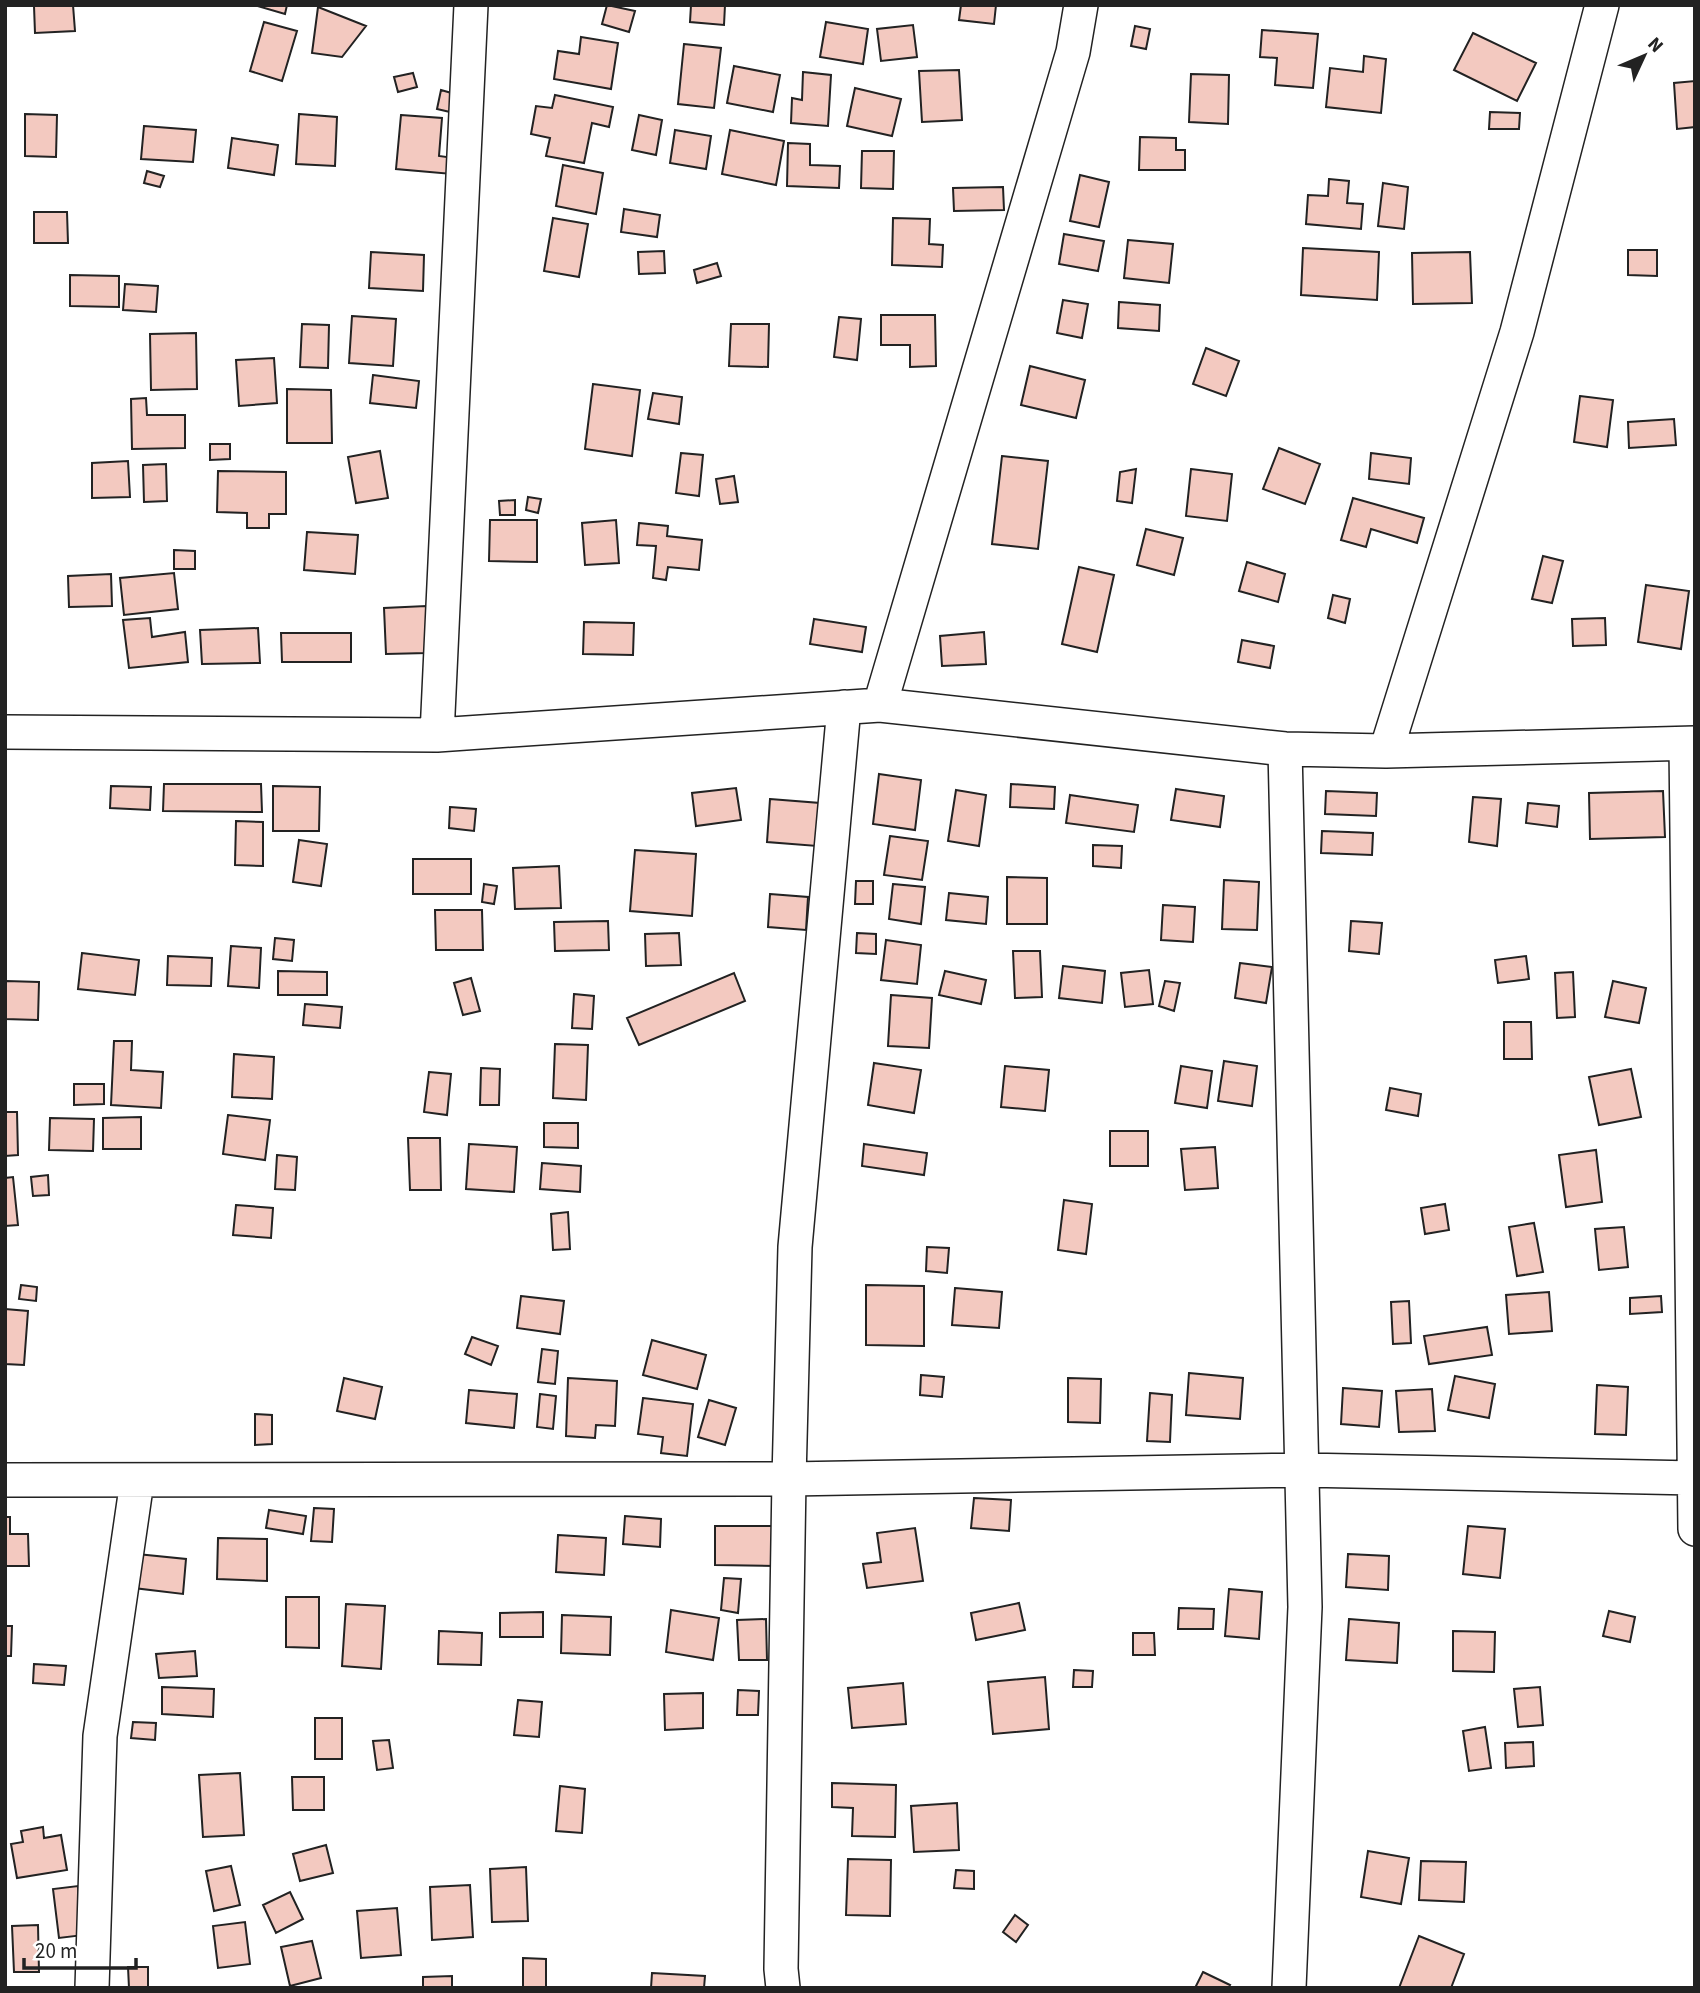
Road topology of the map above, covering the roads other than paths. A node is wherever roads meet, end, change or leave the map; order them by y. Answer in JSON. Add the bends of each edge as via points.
{"nodes":[{"id":1,"x":471,"y":5,"type":"edge"},
{"id":2,"x":1081,"y":5,"type":"edge"},
{"id":3,"x":1602,"y":5,"type":"edge"},
{"id":4,"x":880,"y":705,"type":"junction"},
{"id":5,"x":844,"y":707,"type":"junction"},
{"id":6,"x":5,"y":732,"type":"edge"},
{"id":7,"x":437,"y":735,"type":"junction"},
{"id":8,"x":1690,"y":744,"type":"edge"},
{"id":9,"x":1285,"y":749,"type":"junction"},
{"id":10,"x":1386,"y":751,"type":"junction"},
{"id":11,"x":1301,"y":1470,"type":"junction"},
{"id":12,"x":1694,"y":1478,"type":"edge"},
{"id":13,"x":789,"y":1479,"type":"junction"},
{"id":14,"x":5,"y":1480,"type":"edge"},
{"id":15,"x":137,"y":1482,"type":"junction"},
{"id":16,"x":1695,"y":1529,"type":"edge"},
{"id":17,"x":92,"y":1988,"type":"edge"},
{"id":18,"x":783,"y":1988,"type":"edge"},
{"id":19,"x":1289,"y":1988,"type":"edge"}],
"edges":[{"from":1,"to":7,"type":"street"},
{"from":2,"to":4,"type":"street","via":[[1073,52]]},
{"from":3,"to":10,"type":"street","via":[[1517,332]]},
{"from":4,"to":5,"type":"street"},
{"from":4,"to":9,"type":"street"},
{"from":5,"to":7,"type":"street"},
{"from":5,"to":13,"type":"street","via":[[795,1247]]},
{"from":6,"to":7,"type":"street"},
{"from":8,"to":10,"type":"street"},
{"from":8,"to":12,"type":"street"},
{"from":9,"to":10,"type":"street"},
{"from":9,"to":11,"type":"street"},
{"from":11,"to":12,"type":"street"},
{"from":11,"to":13,"type":"street"},
{"from":11,"to":19,"type":"street","via":[[1305,1607]]},
{"from":12,"to":16,"type":"street"},
{"from":13,"to":15,"type":"street"},
{"from":13,"to":18,"type":"street"},
{"from":14,"to":15,"type":"street"},
{"from":15,"to":17,"type":"street","via":[[100,1736]]}]}
